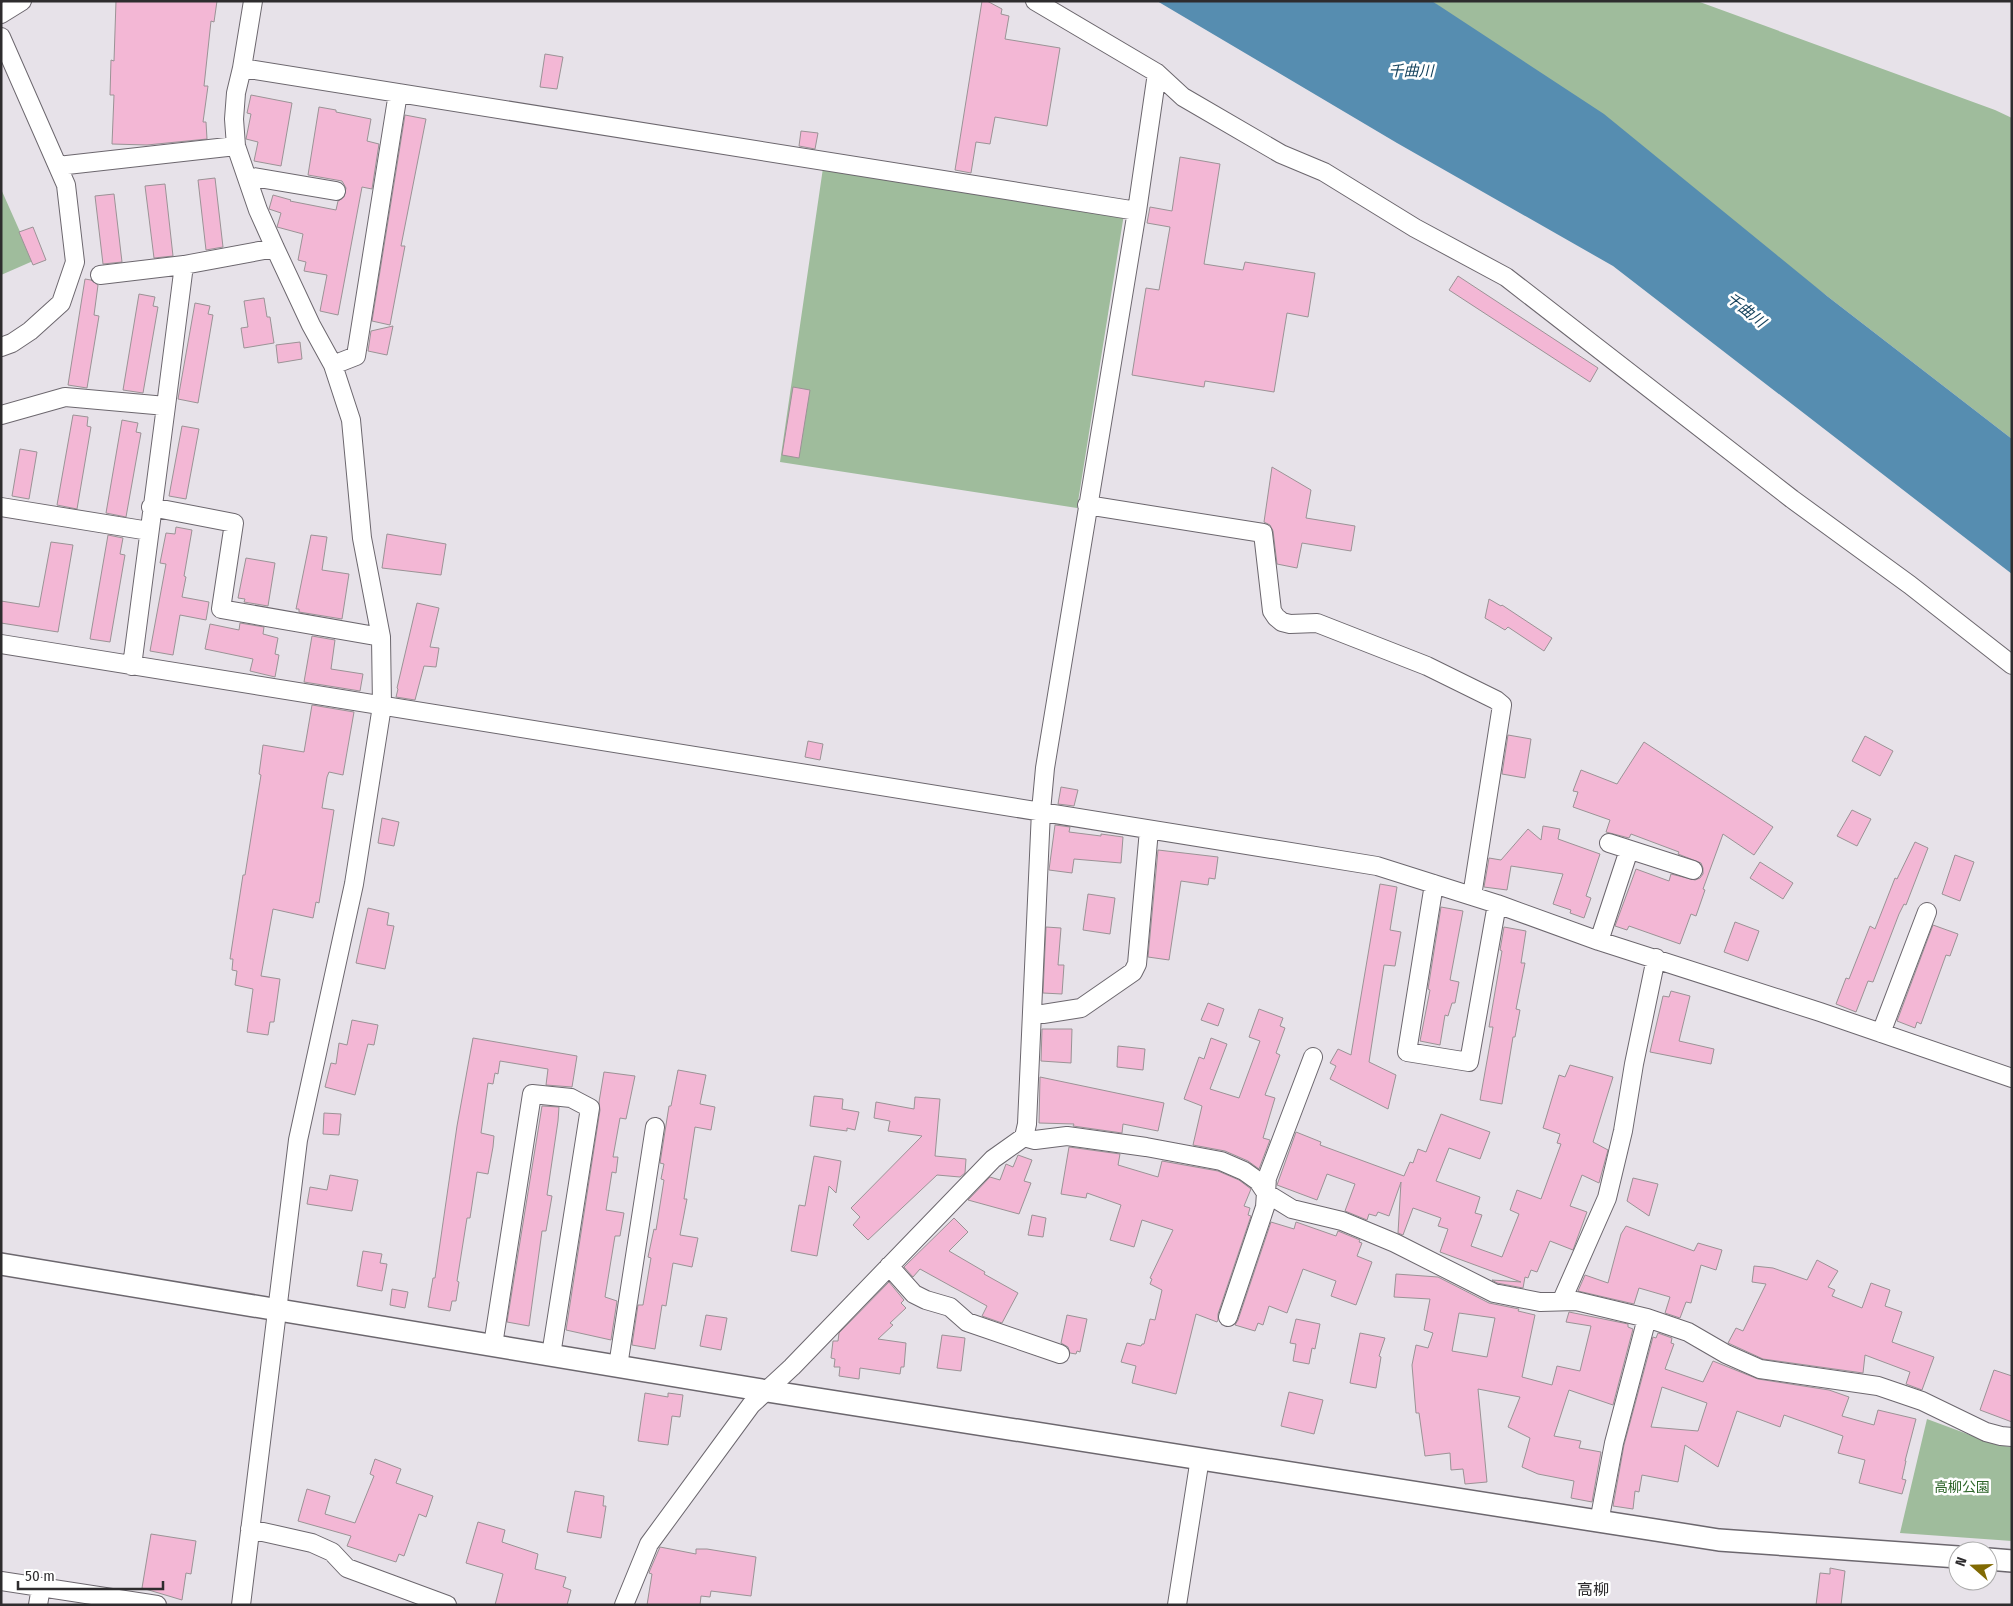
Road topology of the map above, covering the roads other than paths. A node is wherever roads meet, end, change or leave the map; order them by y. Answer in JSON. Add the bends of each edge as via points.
{"nodes":[{"id":1,"x":22,"y":1,"type":"edge"},
{"id":2,"x":253,"y":1,"type":"edge"},
{"id":3,"x":1035,"y":1,"type":"edge"},
{"id":4,"x":1,"y":14,"type":"edge"},
{"id":5,"x":1,"y":37,"type":"edge"},
{"id":6,"x":242,"y":68,"type":"junction"},
{"id":7,"x":1157,"y":73,"type":"junction"},
{"id":8,"x":398,"y":93,"type":"junction"},
{"id":9,"x":236,"y":146,"type":"junction"},
{"id":10,"x":58,"y":166,"type":"junction"},
{"id":11,"x":247,"y":176,"type":"junction"},
{"id":12,"x":336,"y":190,"type":"dead end"},
{"id":13,"x":1137,"y":211,"type":"junction"},
{"id":14,"x":275,"y":248,"type":"junction"},
{"id":15,"x":184,"y":265,"type":"junction"},
{"id":16,"x":100,"y":275,"type":"dead end"},
{"id":17,"x":1,"y":347,"type":"edge"},
{"id":18,"x":333,"y":365,"type":"junction"},
{"id":19,"x":166,"y":406,"type":"junction"},
{"id":20,"x":1,"y":415,"type":"edge"},
{"id":21,"x":1087,"y":505,"type":"junction"},
{"id":22,"x":1,"y":507,"type":"edge"},
{"id":23,"x":151,"y":507,"type":"junction"},
{"id":24,"x":149,"y":531,"type":"junction"},
{"id":25,"x":381,"y":637,"type":"junction"},
{"id":26,"x":1,"y":644,"type":"edge"},
{"id":27,"x":2012,"y":665,"type":"edge"},
{"id":28,"x":132,"y":666,"type":"junction"},
{"id":29,"x":382,"y":706,"type":"junction"},
{"id":30,"x":1041,"y":811,"type":"junction"},
{"id":31,"x":1149,"y":830,"type":"junction"},
{"id":32,"x":1610,"y":843,"type":"dead end"},
{"id":33,"x":1629,"y":850,"type":"junction"},
{"id":34,"x":1693,"y":870,"type":"dead end"},
{"id":35,"x":1434,"y":884,"type":"junction"},
{"id":36,"x":1472,"y":896,"type":"junction"},
{"id":37,"x":1497,"y":904,"type":"junction"},
{"id":38,"x":1927,"y":912,"type":"dead end"},
{"id":39,"x":1599,"y":941,"type":"junction"},
{"id":40,"x":1656,"y":958,"type":"junction"},
{"id":41,"x":1033,"y":1014,"type":"junction"},
{"id":42,"x":1881,"y":1033,"type":"junction"},
{"id":43,"x":1313,"y":1056,"type":"dead end"},
{"id":44,"x":2012,"y":1078,"type":"edge"},
{"id":45,"x":656,"y":1127,"type":"dead end"},
{"id":46,"x":1024,"y":1137,"type":"junction"},
{"id":47,"x":1266,"y":1193,"type":"junction"},
{"id":48,"x":1,"y":1264,"type":"edge"},
{"id":49,"x":889,"y":1266,"type":"junction"},
{"id":50,"x":1562,"y":1300,"type":"junction"},
{"id":51,"x":277,"y":1309,"type":"junction"},
{"id":52,"x":1228,"y":1317,"type":"dead end"},
{"id":53,"x":1647,"y":1318,"type":"junction"},
{"id":54,"x":493,"y":1345,"type":"junction"},
{"id":55,"x":1060,"y":1354,"type":"dead end"},
{"id":56,"x":551,"y":1355,"type":"junction"},
{"id":57,"x":618,"y":1366,"type":"junction"},
{"id":58,"x":767,"y":1390,"type":"junction"},
{"id":59,"x":2012,"y":1437,"type":"edge"},
{"id":60,"x":1200,"y":1458,"type":"junction"},
{"id":61,"x":1599,"y":1522,"type":"junction"},
{"id":62,"x":250,"y":1529,"type":"junction"},
{"id":63,"x":1948,"y":1556,"type":"edge"},
{"id":64,"x":1998,"y":1560,"type":"edge"},
{"id":65,"x":2012,"y":1561,"type":"edge"},
{"id":66,"x":1,"y":1581,"type":"edge"},
{"id":67,"x":41,"y":1587,"type":"junction"},
{"id":68,"x":38,"y":1605,"type":"edge"},
{"id":69,"x":157,"y":1605,"type":"edge"},
{"id":70,"x":241,"y":1605,"type":"edge"},
{"id":71,"x":447,"y":1605,"type":"edge"},
{"id":72,"x":624,"y":1605,"type":"edge"},
{"id":73,"x":1177,"y":1605,"type":"edge"}],
"edges":[{"from":1,"to":4,"type":"street"},
{"from":2,"to":6,"type":"street"},
{"from":3,"to":7,"type":"street"},
{"from":5,"to":10,"type":"street"},
{"from":6,"to":8,"type":"street"},
{"from":6,"to":9,"type":"street","via":[[234,119]]},
{"from":7,"to":13,"type":"street"},
{"from":7,"to":27,"type":"street","via":[[1184,98],[1280,154],[1324,172],[1415,228],[1506,277]]},
{"from":8,"to":13,"type":"street"},
{"from":8,"to":18,"type":"street","via":[[356,356]]},
{"from":9,"to":10,"type":"street"},
{"from":9,"to":11,"type":"street"},
{"from":10,"to":17,"type":"street","via":[[66,185],[75,262],[61,303],[30,331]]},
{"from":11,"to":12,"type":"street"},
{"from":11,"to":14,"type":"street"},
{"from":13,"to":21,"type":"street"},
{"from":14,"to":15,"type":"street"},
{"from":14,"to":18,"type":"street","via":[[310,325]]},
{"from":15,"to":16,"type":"street"},
{"from":15,"to":19,"type":"street"},
{"from":18,"to":25,"type":"street","via":[[351,420],[362,538]]},
{"from":19,"to":20,"type":"street","via":[[65,397]]},
{"from":19,"to":23,"type":"street"},
{"from":21,"to":30,"type":"street"},
{"from":21,"to":36,"type":"street","via":[[1264,533],[1272,611],[1276,617],[1290,624],[1317,624],[1427,666],[1502,705]]},
{"from":22,"to":24,"type":"street"},
{"from":23,"to":24,"type":"street"},
{"from":23,"to":25,"type":"street","via":[[234,523],[221,609]]},
{"from":24,"to":28,"type":"street"},
{"from":25,"to":29,"type":"street"},
{"from":26,"to":28,"type":"street"},
{"from":28,"to":29,"type":"street"},
{"from":29,"to":30,"type":"street"},
{"from":29,"to":51,"type":"street","via":[[354,884],[298,1140]]},
{"from":30,"to":31,"type":"street"},
{"from":30,"to":41,"type":"street"},
{"from":31,"to":35,"type":"street","via":[[1377,866]]},
{"from":31,"to":41,"type":"street","via":[[1133,972],[1081,1008]]},
{"from":32,"to":33,"type":"street"},
{"from":33,"to":34,"type":"street"},
{"from":33,"to":39,"type":"street"},
{"from":35,"to":36,"type":"street"},
{"from":35,"to":37,"type":"street","via":[[1407,1052],[1469,1062]]},
{"from":36,"to":37,"type":"street"},
{"from":37,"to":39,"type":"street"},
{"from":38,"to":42,"type":"street"},
{"from":39,"to":40,"type":"street"},
{"from":40,"to":42,"type":"street"},
{"from":40,"to":50,"type":"street","via":[[1607,1198]]},
{"from":41,"to":46,"type":"street"},
{"from":42,"to":44,"type":"street"},
{"from":43,"to":47,"type":"street","via":[[1267,1178]]},
{"from":45,"to":57,"type":"street"},
{"from":46,"to":47,"type":"street","via":[[1034,1140],[1067,1136],[1221,1161],[1244,1171],[1258,1181]]},
{"from":46,"to":49,"type":"street","via":[[993,1159]]},
{"from":47,"to":50,"type":"street","via":[[1292,1209],[1342,1222],[1395,1243],[1494,1293],[1540,1302]]},
{"from":47,"to":52,"type":"street","via":[[1265,1207]]},
{"from":48,"to":51,"type":"street"},
{"from":49,"to":55,"type":"street","via":[[914,1294],[950,1307],[967,1322]]},
{"from":49,"to":58,"type":"street"},
{"from":50,"to":53,"type":"street"},
{"from":51,"to":54,"type":"street"},
{"from":51,"to":62,"type":"street"},
{"from":53,"to":59,"type":"street","via":[[1688,1332],[1760,1369],[1878,1386],[1922,1401],[1986,1432]]},
{"from":53,"to":61,"type":"street","via":[[1614,1443]]},
{"from":54,"to":56,"type":"street"},
{"from":54,"to":56,"type":"street","via":[[532,1094],[571,1098],[590,1108]]},
{"from":56,"to":57,"type":"street"},
{"from":57,"to":58,"type":"street"},
{"from":58,"to":60,"type":"street"},
{"from":58,"to":72,"type":"street","via":[[751,1405],[649,1544]]},
{"from":60,"to":61,"type":"street"},
{"from":60,"to":73,"type":"street"},
{"from":61,"to":63,"type":"street","via":[[1719,1540]]},
{"from":62,"to":70,"type":"street"},
{"from":62,"to":71,"type":"street","via":[[312,1544],[332,1552],[347,1568]]},
{"from":64,"to":65,"type":"street"},
{"from":66,"to":67,"type":"street"},
{"from":67,"to":68,"type":"street"},
{"from":67,"to":69,"type":"street"}]}
